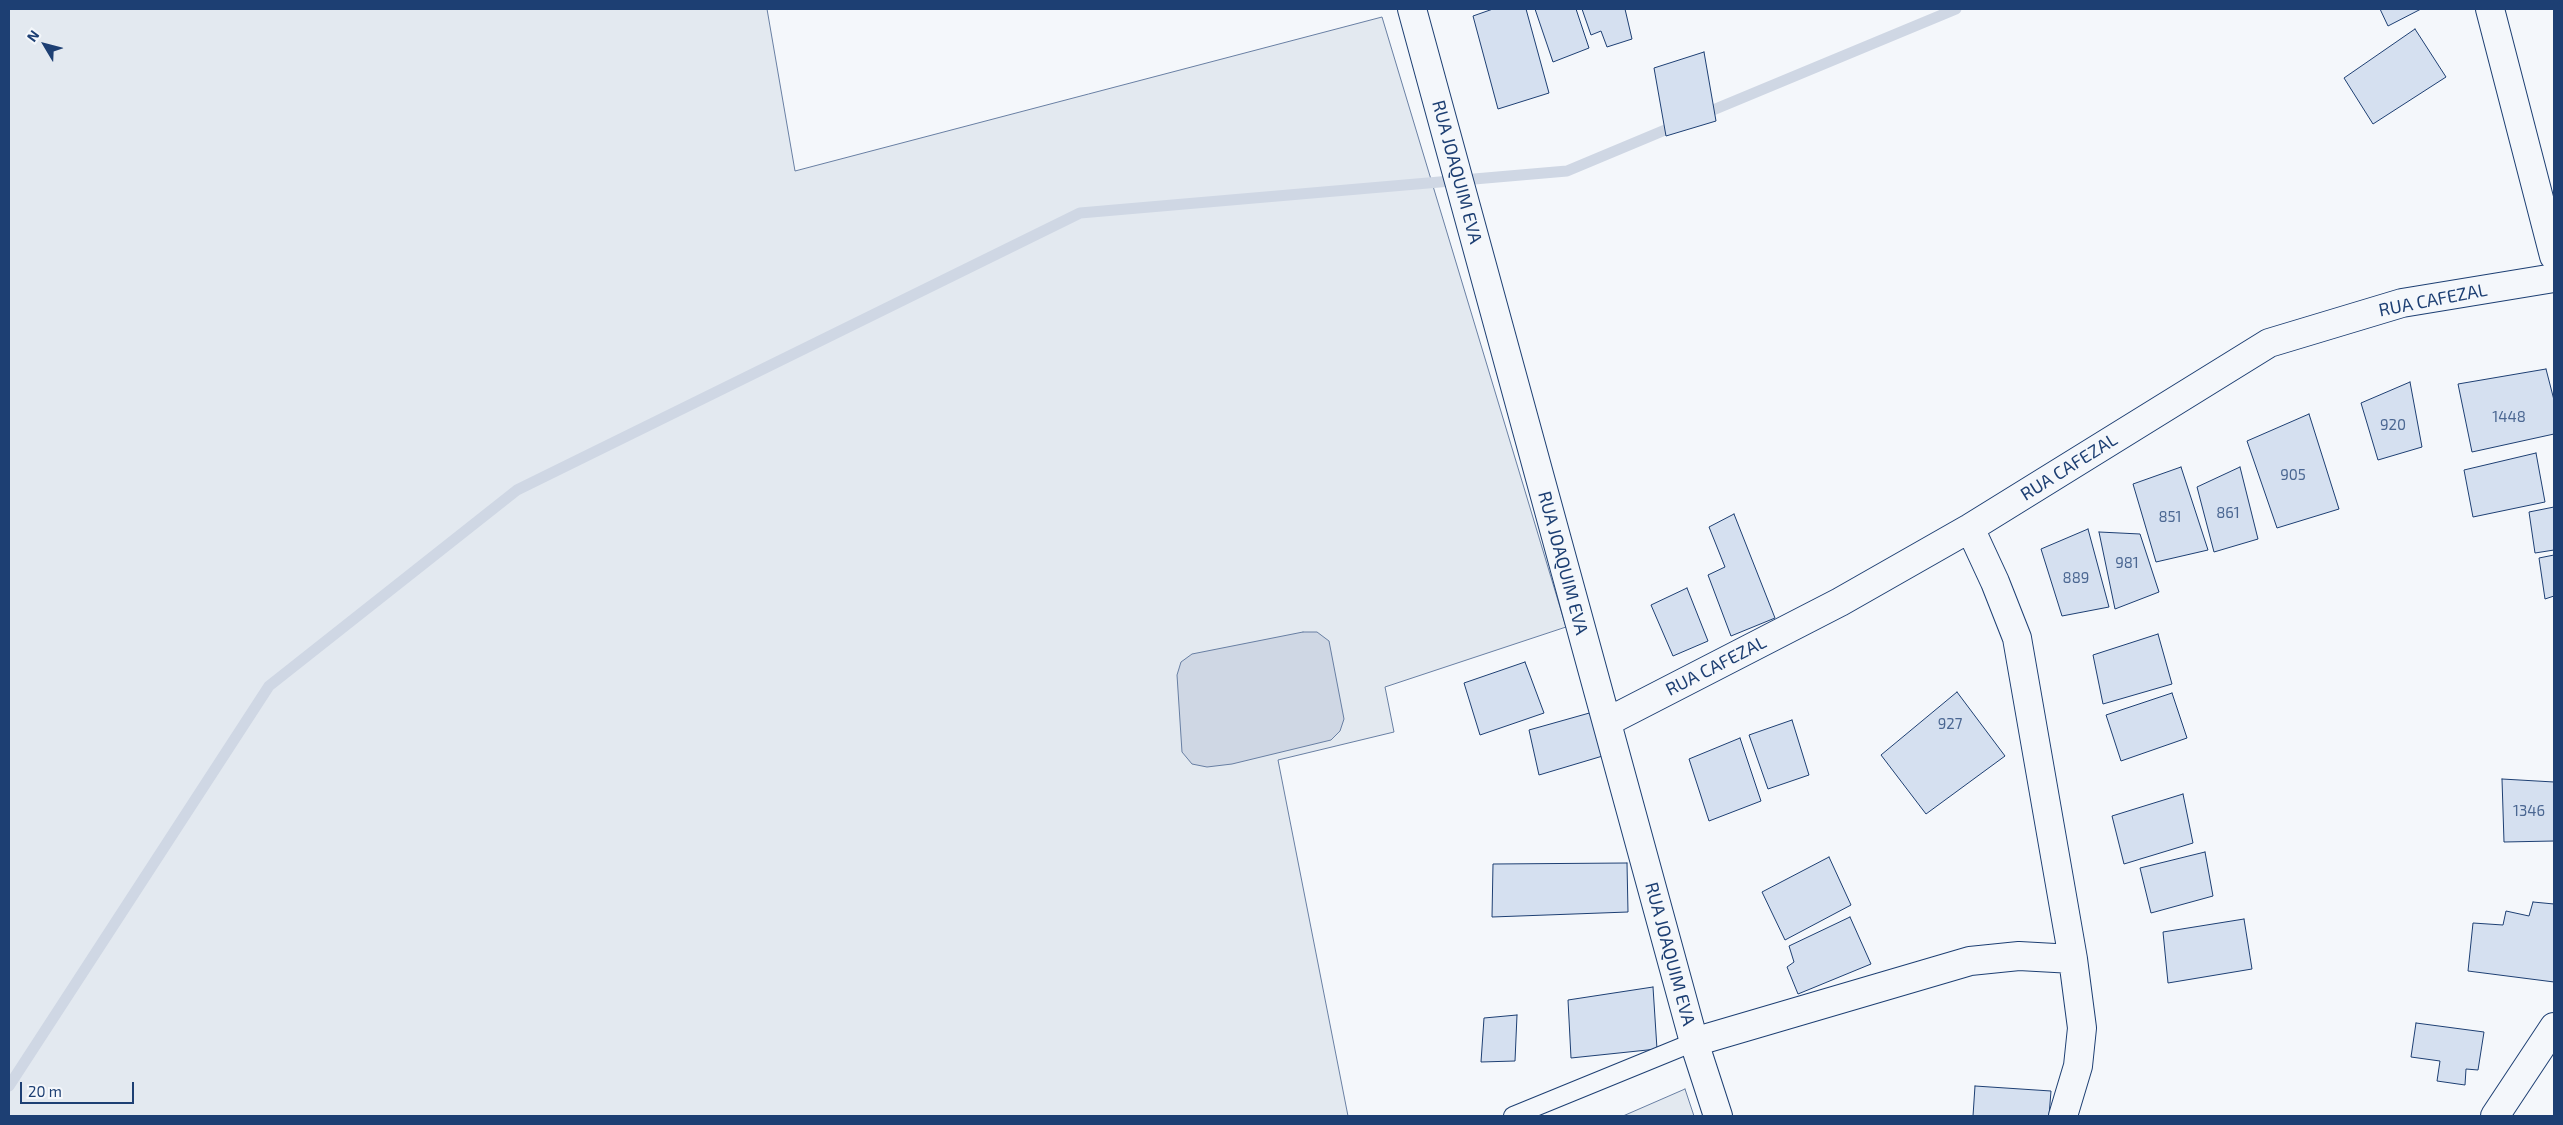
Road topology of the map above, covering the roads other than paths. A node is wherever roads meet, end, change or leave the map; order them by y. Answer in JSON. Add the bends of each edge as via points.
{"nodes":[{"id":1,"x":1412,"y":9,"type":"edge"},
{"id":2,"x":2490,"y":9,"type":"edge"},
{"id":3,"x":2554,"y":256,"type":"edge"},
{"id":4,"x":2554,"y":278,"type":"edge"},
{"id":5,"x":1970,"y":528,"type":"junction"},
{"id":6,"x":1607,"y":722,"type":"junction"},
{"id":7,"x":2073,"y":959,"type":"junction"},
{"id":8,"x":2554,"y":1027,"type":"edge"},
{"id":9,"x":1694,"y":1042,"type":"junction"},
{"id":10,"x":1513,"y":1116,"type":"edge"},
{"id":11,"x":1718,"y":1116,"type":"edge"},
{"id":12,"x":2063,"y":1116,"type":"edge"},
{"id":13,"x":2495,"y":1116,"type":"edge"}],
"edges":[{"from":1,"to":6,"type":"street","name":"RUA JOAQUIM EVA"},
{"from":2,"to":3,"type":"street"},
{"from":4,"to":5,"type":"street","name":"RUA CAFEZAL","via":[[2402,303],[2270,344]]},
{"from":5,"to":6,"type":"street","name":"RUA CAFEZAL","via":[[1840,602]]},
{"from":5,"to":7,"type":"street","via":[[2017,638]]},
{"from":6,"to":9,"type":"street","name":"RUA JOAQUIM EVA"},
{"from":7,"to":9,"type":"street","via":[[2019,956],[1970,961]]},
{"from":7,"to":12,"type":"street","via":[[2082,1028],[2078,1066]]},
{"from":8,"to":13,"type":"street"},
{"from":9,"to":10,"type":"lane"},
{"from":9,"to":11,"type":"street","name":"RUA JOAQUIM EVA"}]}
